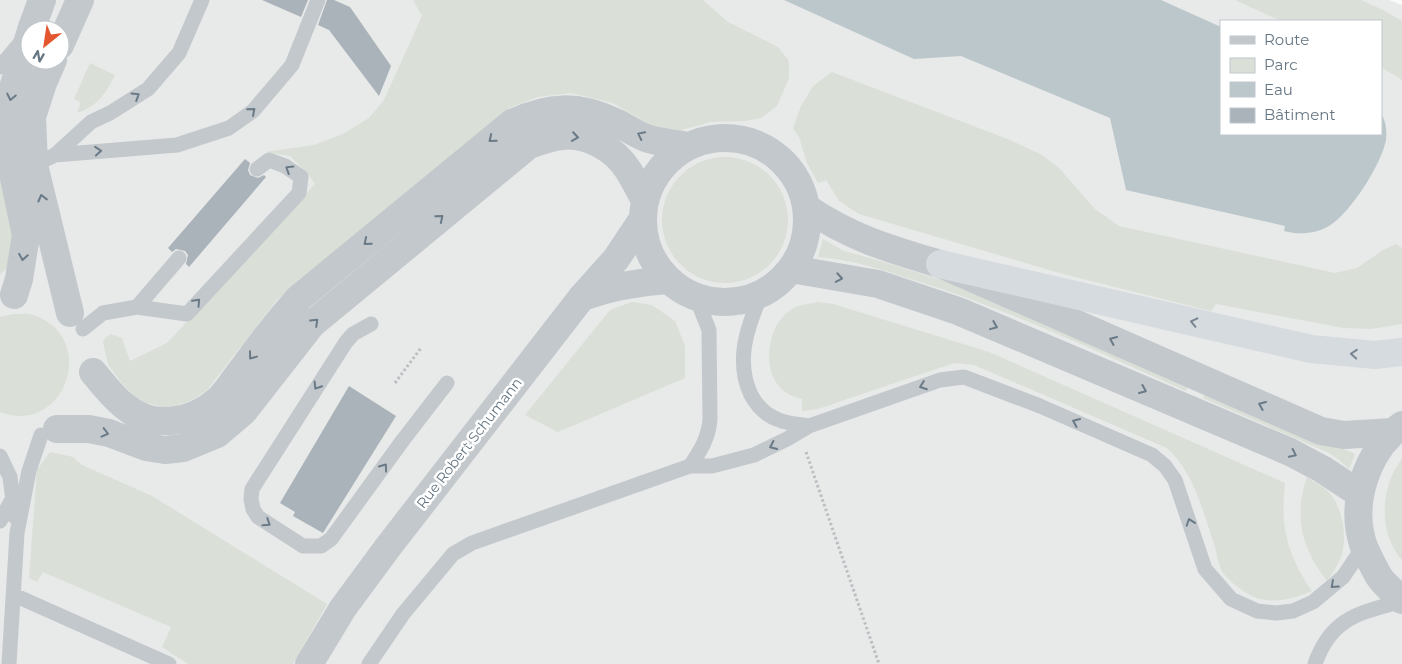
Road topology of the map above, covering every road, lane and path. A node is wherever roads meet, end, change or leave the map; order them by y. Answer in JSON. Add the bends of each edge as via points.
{"nodes":[{"id":1,"x":42,"y":0,"type":"edge"},
{"id":2,"x":80,"y":0,"type":"edge"},
{"id":3,"x":202,"y":0,"type":"edge"},
{"id":4,"x":318,"y":0,"type":"edge"},
{"id":5,"x":34,"y":20,"type":"edge"},
{"id":6,"x":70,"y":22,"type":"edge"},
{"id":7,"x":20,"y":44,"type":"edge"},
{"id":8,"x":20,"y":65,"type":"edge"},
{"id":9,"x":0,"y":67,"type":"edge"},
{"id":10,"x":49,"y":70,"type":"edge"},
{"id":11,"x":688,"y":146,"type":"junction"},
{"id":12,"x":44,"y":160,"type":"junction"},
{"id":13,"x":257,"y":169,"type":"dead end"},
{"id":14,"x":807,"y":208,"type":"junction"},
{"id":15,"x":643,"y":210,"type":"junction"},
{"id":16,"x":179,"y":258,"type":"dead end"},
{"id":17,"x":940,"y":264,"type":"junction"},
{"id":18,"x":791,"y":270,"type":"junction"},
{"id":19,"x":668,"y":280,"type":"junction"},
{"id":20,"x":14,"y":295,"type":"dead end"},
{"id":21,"x":761,"y":295,"type":"junction"},
{"id":22,"x":582,"y":297,"type":"junction"},
{"id":23,"x":696,"y":297,"type":"junction"},
{"id":24,"x":136,"y":307,"type":"junction"},
{"id":25,"x":76,"y":321,"type":"joint"},
{"id":26,"x":371,"y":324,"type":"dead end"},
{"id":27,"x":421,"y":348,"type":"dead end"},
{"id":28,"x":1402,"y":352,"type":"edge"},
{"id":29,"x":93,"y":372,"type":"dead end"},
{"id":30,"x":395,"y":383,"type":"dead end"},
{"id":31,"x":447,"y":383,"type":"dead end"},
{"id":32,"x":809,"y":426,"type":"junction"},
{"id":33,"x":1397,"y":429,"type":"edge"},
{"id":34,"x":49,"y":432,"type":"joint"},
{"id":35,"x":803,"y":443,"type":"dead end"},
{"id":36,"x":0,"y":456,"type":"edge"},
{"id":37,"x":690,"y":466,"type":"junction"},
{"id":38,"x":1360,"y":494,"type":"junction"},
{"id":39,"x":13,"y":498,"type":"junction"},
{"id":40,"x":0,"y":521,"type":"edge"},
{"id":41,"x":17,"y":533,"type":"junction"},
{"id":42,"x":1364,"y":546,"type":"junction"},
{"id":43,"x":14,"y":595,"type":"junction"},
{"id":44,"x":1402,"y":600,"type":"edge"},
{"id":45,"x":10,"y":664,"type":"edge"},
{"id":46,"x":169,"y":664,"type":"edge"},
{"id":47,"x":309,"y":664,"type":"edge"},
{"id":48,"x":369,"y":664,"type":"edge"},
{"id":49,"x":879,"y":664,"type":"edge"},
{"id":50,"x":1316,"y":664,"type":"edge"}],
"edges":[{"from":1,"to":5,"type":"street"},
{"from":2,"to":6,"type":"street"},
{"from":12,"to":3,"type":"lane","one_way":true,"via":[[91,122],[148,89],[179,53]]},
{"from":12,"to":4,"type":"lane","one_way":true,"via":[[177,145],[229,128],[254,111],[292,65]]},
{"from":7,"to":9,"type":"lane"},
{"from":8,"to":20,"type":"street","one_way":true,"via":[[6,132],[26,235]]},
{"from":10,"to":12,"type":"street","via":[[32,117]]},
{"from":11,"to":14,"type":"street","via":[[713,138],[739,138],[764,147],[784,162],[800,184]]},
{"from":11,"to":15,"type":"street","via":[[668,159],[654,178]]},
{"from":11,"to":29,"type":"street","one_way":true,"via":[[647,139],[616,122],[582,110],[564,108],[527,116],[512,123],[299,298],[218,399],[202,411],[183,420],[162,422],[144,418],[127,408]]},
{"from":25,"to":12,"type":"street","one_way":true},
{"from":24,"to":13,"type":"lane","one_way":true,"via":[[187,314],[299,193],[301,178],[285,166],[269,160]]},
{"from":14,"to":17,"type":"street","via":[[841,230]]},
{"from":14,"to":18,"type":"street","via":[[806,237]]},
{"from":15,"to":19,"type":"street","via":[[646,242],[654,262]]},
{"from":15,"to":22,"type":"street","name":"Rue Robert Schumann","via":[[616,259]]},
{"from":34,"to":15,"type":"street","one_way":true,"via":[[96,430],[165,450],[183,448],[217,434],[244,411],[312,324],[529,145],[565,135],[599,144],[617,156],[628,169]]},
{"from":16,"to":24,"type":"lane"},
{"from":28,"to":17,"type":"highway","one_way":true,"via":[[1375,355],[1311,349]]},
{"from":33,"to":17,"type":"street","one_way":true,"via":[[1344,435],[1321,431]]},
{"from":18,"to":21,"type":"street"},
{"from":18,"to":38,"type":"street","one_way":true,"via":[[878,284],[958,311],[1290,452]]},
{"from":19,"to":22,"type":"street","via":[[605,288]]},
{"from":19,"to":23,"type":"street"},
{"from":21,"to":23,"type":"street","via":[[740,301],[718,302]]},
{"from":21,"to":32,"type":"lane","via":[[745,337],[743,369],[746,385],[762,410],[772,417]]},
{"from":22,"to":47,"type":"street","name":"Rue Robert Schumann","via":[[388,547],[343,608]]},
{"from":23,"to":37,"type":"lane","via":[[709,330],[710,431]]},
{"from":24,"to":25,"type":"lane"},
{"from":26,"to":31,"type":"lane","one_way":true,"via":[[346,342],[252,488],[253,509],[258,517],[303,546],[320,546],[331,539]]},
{"from":27,"to":30,"type":"path"},
{"from":32,"to":37,"type":"lane","one_way":true,"via":[[754,455],[712,466]]},
{"from":42,"to":32,"type":"lane","one_way":true,"via":[[1342,577],[1313,602],[1294,611],[1257,611],[1231,599],[1205,569],[1175,480],[1165,466],[1152,455],[1040,406],[964,377],[940,380]]},
{"from":33,"to":38,"type":"street","via":[[1372,459]]},
{"from":34,"to":41,"type":"lane","via":[[29,471]]},
{"from":35,"to":49,"type":"path"},
{"from":36,"to":39,"type":"lane","via":[[10,477]]},
{"from":37,"to":48,"type":"lane","via":[[484,538],[453,554],[404,614]]},
{"from":38,"to":42,"type":"street","via":[[1359,519]]},
{"from":39,"to":40,"type":"lane"},
{"from":39,"to":41,"type":"lane"},
{"from":41,"to":43,"type":"lane"},
{"from":42,"to":44,"type":"street","via":[[1379,577]]},
{"from":43,"to":45,"type":"lane"},
{"from":43,"to":46,"type":"lane"},
{"from":44,"to":50,"type":"lane","via":[[1346,620],[1329,636]]}]}
